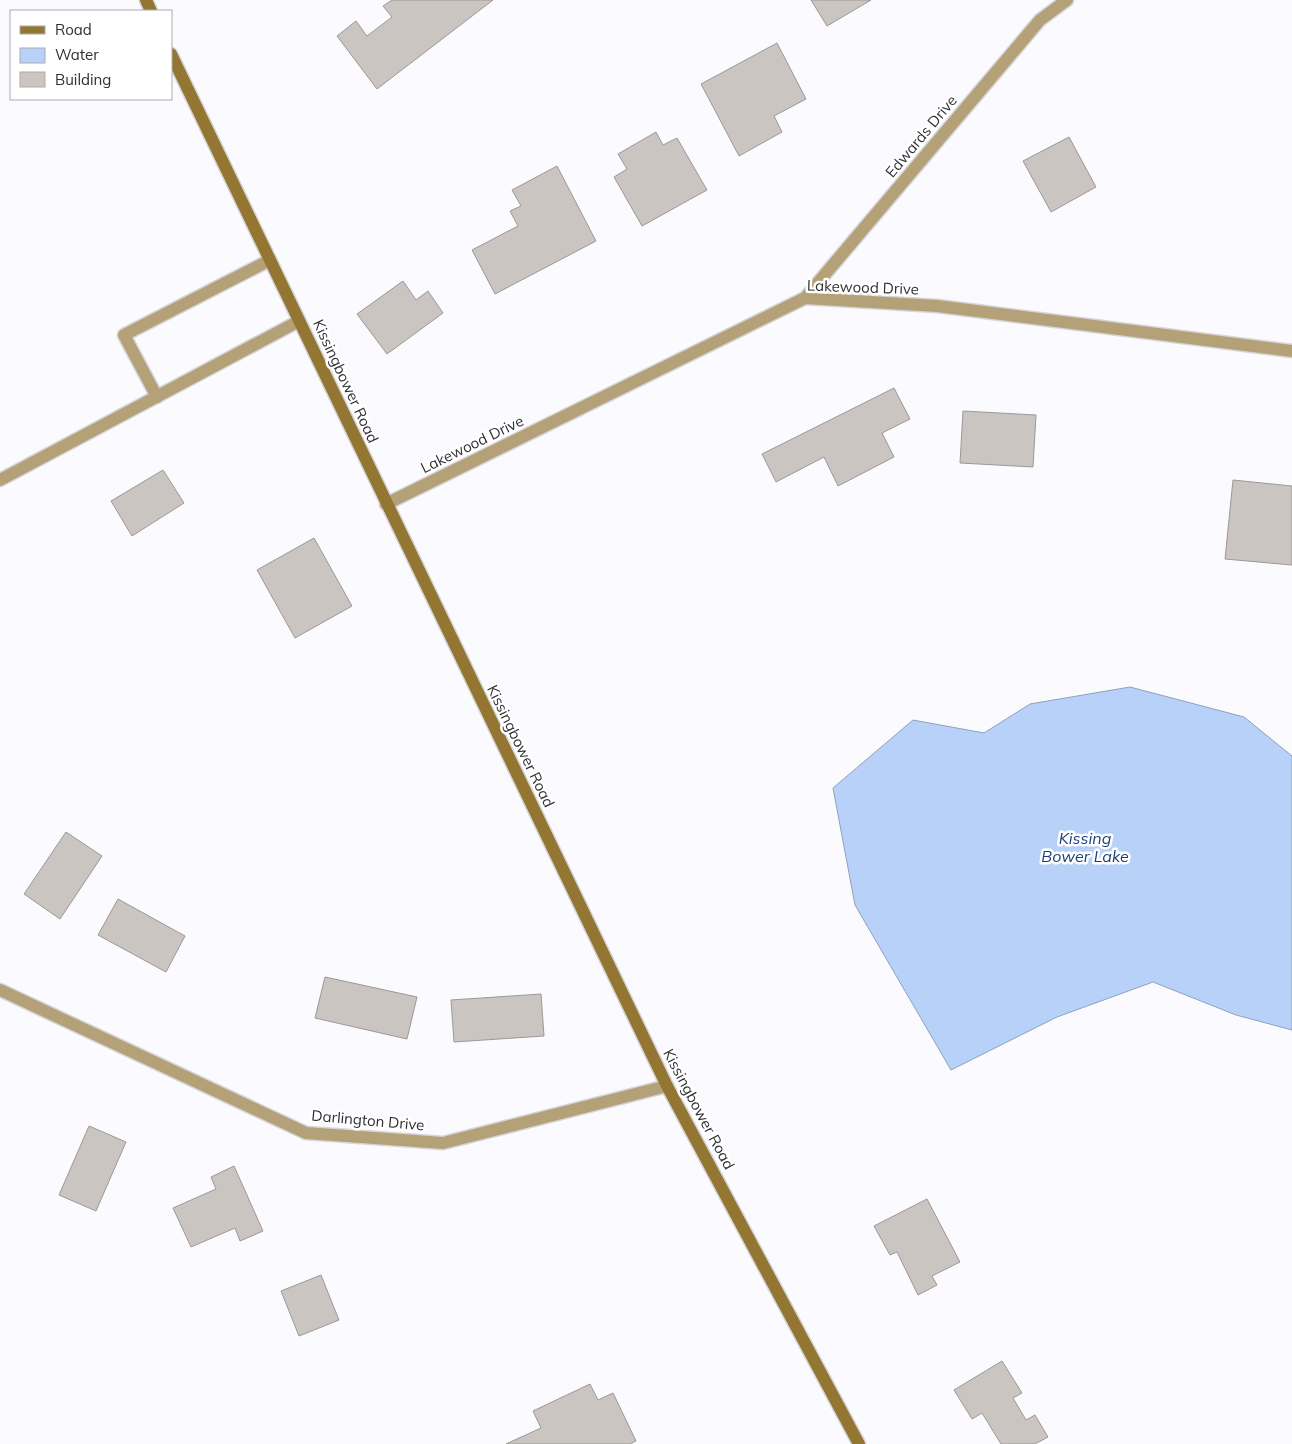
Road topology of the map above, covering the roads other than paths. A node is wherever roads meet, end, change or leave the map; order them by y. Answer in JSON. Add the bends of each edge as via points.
{"nodes":[{"id":1,"x":1067,"y":0,"type":"edge"},
{"id":2,"x":172,"y":56,"type":"edge"},
{"id":3,"x":270,"y":260,"type":"junction"},
{"id":4,"x":805,"y":298,"type":"junction"},
{"id":5,"x":299,"y":321,"type":"junction"},
{"id":6,"x":1292,"y":351,"type":"edge"},
{"id":7,"x":157,"y":397,"type":"junction"},
{"id":8,"x":0,"y":480,"type":"edge"},
{"id":9,"x":386,"y":504,"type":"junction"},
{"id":10,"x":0,"y":990,"type":"edge"},
{"id":11,"x":667,"y":1086,"type":"junction"},
{"id":12,"x":859,"y":1444,"type":"edge"}],
"edges":[{"from":1,"to":4,"type":"street","name":"Edwards Drive","via":[[1040,20]]},
{"from":2,"to":3,"type":"street","name":"Kissingbower Road"},
{"from":3,"to":5,"type":"street","name":"Kissingbower Road"},
{"from":3,"to":7,"type":"street","via":[[124,335]]},
{"from":4,"to":6,"type":"street","name":"Lakewood Drive","via":[[937,306]]},
{"from":4,"to":9,"type":"street","name":"Lakewood Drive"},
{"from":5,"to":7,"type":"street"},
{"from":5,"to":9,"type":"street","name":"Kissingbower Road"},
{"from":7,"to":8,"type":"street"},
{"from":9,"to":11,"type":"street","name":"Kissingbower Road"},
{"from":10,"to":11,"type":"street","name":"Darlington Drive","via":[[306,1133],[442,1143]]},
{"from":11,"to":12,"type":"street","name":"Kissingbower Road"}]}
